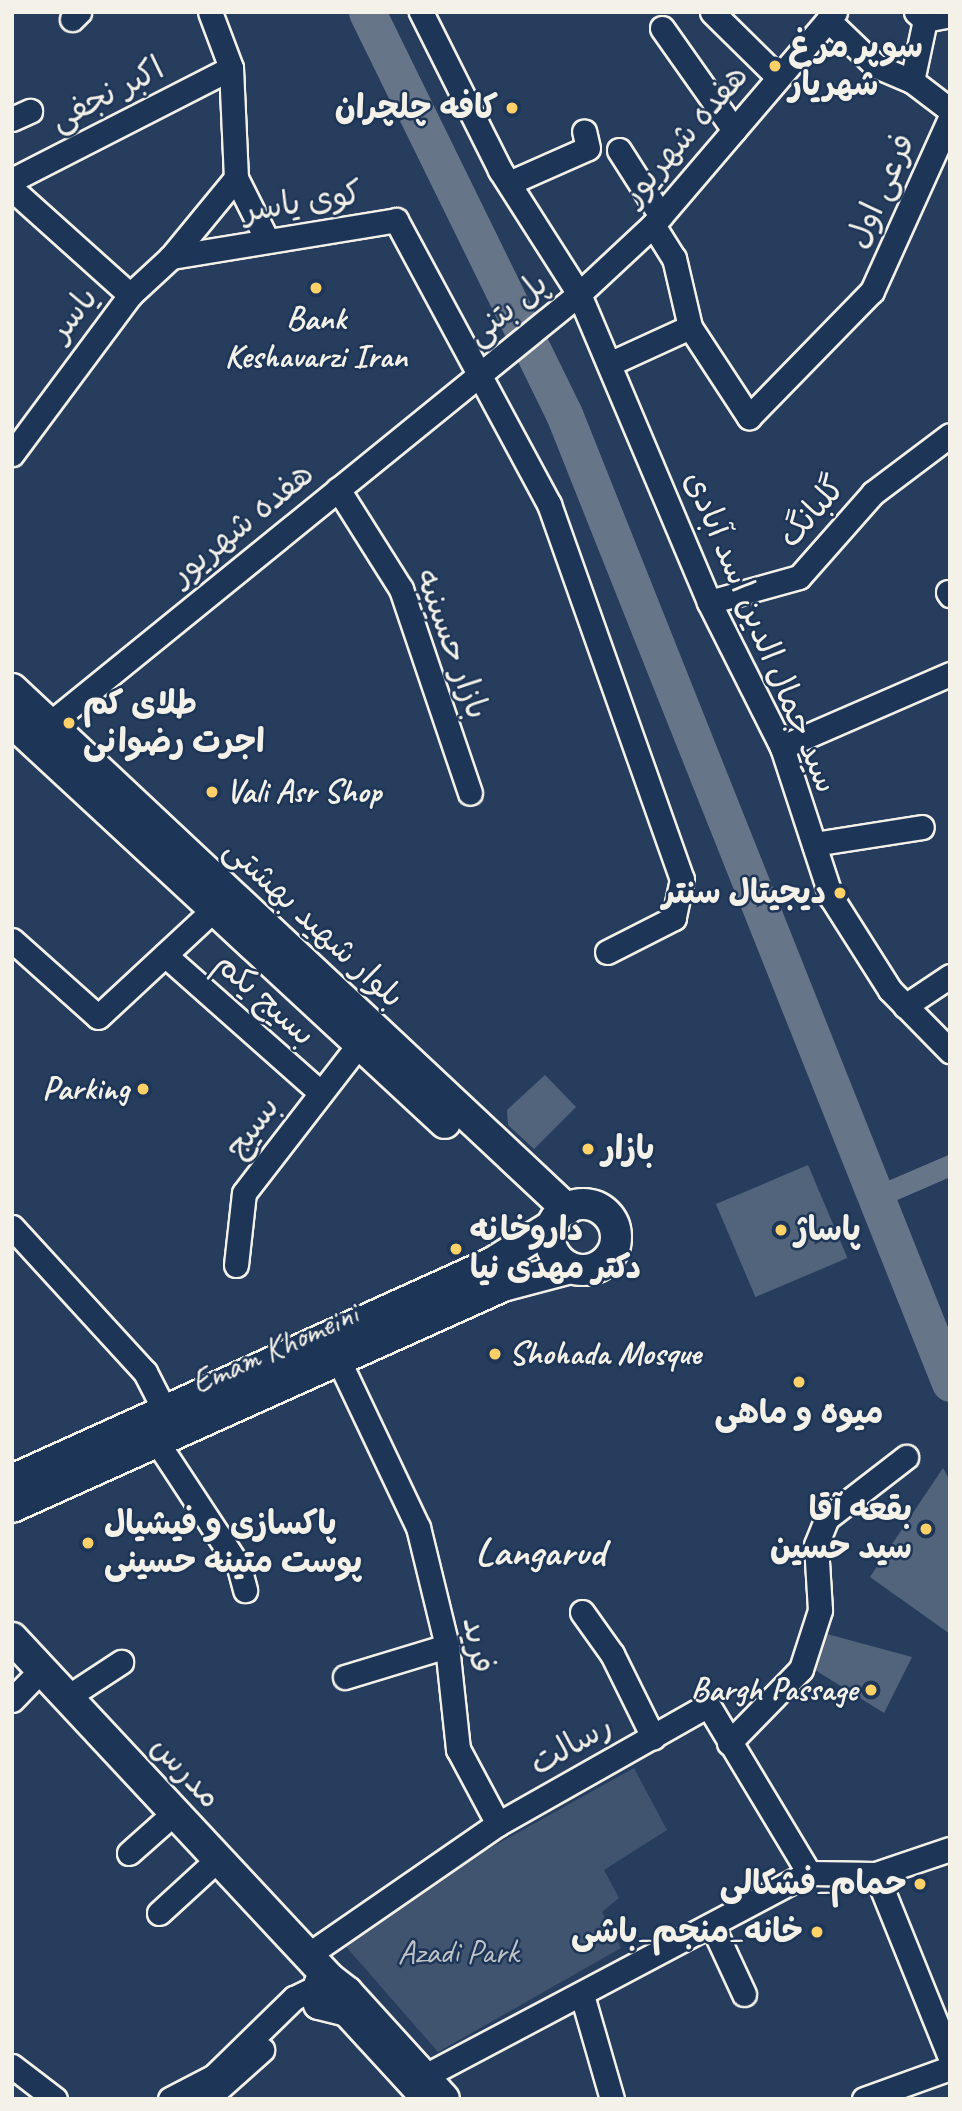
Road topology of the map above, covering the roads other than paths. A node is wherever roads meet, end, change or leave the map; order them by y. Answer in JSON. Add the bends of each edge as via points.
{"nodes":[{"id":1,"x":210,"y":12,"type":"edge"},
{"id":2,"x":421,"y":12,"type":"edge"},
{"id":3,"x":712,"y":12,"type":"edge"},
{"id":4,"x":950,"y":15,"type":"edge"},
{"id":5,"x":831,"y":16,"type":"edge"},
{"id":6,"x":920,"y":16,"type":"edge"},
{"id":7,"x":662,"y":27,"type":"dead end"},
{"id":8,"x":231,"y":68,"type":"junction"},
{"id":9,"x":778,"y":78,"type":"junction"},
{"id":10,"x":912,"y":81,"type":"junction"},
{"id":11,"x":950,"y":110,"type":"edge"},
{"id":12,"x":950,"y":118,"type":"edge"},
{"id":13,"x":734,"y":130,"type":"junction"},
{"id":14,"x":584,"y":131,"type":"dead end"},
{"id":15,"x":620,"y":150,"type":"dead end"},
{"id":16,"x":236,"y":178,"type":"junction"},
{"id":17,"x":12,"y":180,"type":"edge"},
{"id":18,"x":509,"y":183,"type":"junction"},
{"id":19,"x":12,"y":189,"type":"edge"},
{"id":20,"x":657,"y":220,"type":"junction"},
{"id":21,"x":267,"y":240,"type":"junction"},
{"id":22,"x":171,"y":257,"type":"junction"},
{"id":23,"x":579,"y":294,"type":"junction"},
{"id":24,"x":130,"y":295,"type":"junction"},
{"id":25,"x":690,"y":327,"type":"junction"},
{"id":26,"x":609,"y":364,"type":"junction"},
{"id":27,"x":477,"y":375,"type":"junction"},
{"id":28,"x":950,"y":435,"type":"edge"},
{"id":29,"x":12,"y":454,"type":"edge"},
{"id":30,"x":338,"y":489,"type":"junction"},
{"id":31,"x":709,"y":602,"type":"junction"},
{"id":32,"x":950,"y":674,"type":"edge"},
{"id":33,"x":12,"y":689,"type":"edge"},
{"id":34,"x":12,"y":722,"type":"edge"},
{"id":35,"x":48,"y":725,"type":"junction"},
{"id":36,"x":782,"y":747,"type":"junction"},
{"id":37,"x":48,"y":756,"type":"junction"},
{"id":38,"x":470,"y":793,"type":"dead end"},
{"id":39,"x":922,"y":827,"type":"dead end"},
{"id":40,"x":814,"y":844,"type":"junction"},
{"id":41,"x":213,"y":910,"type":"junction"},
{"id":42,"x":12,"y":940,"type":"edge"},
{"id":43,"x":607,"y":952,"type":"dead end"},
{"id":44,"x":165,"y":955,"type":"junction"},
{"id":45,"x":950,"y":976,"type":"edge"},
{"id":46,"x":905,"y":1006,"type":"junction"},
{"id":47,"x":359,"y":1044,"type":"junction"},
{"id":48,"x":950,"y":1051,"type":"edge"},
{"id":49,"x":321,"y":1093,"type":"junction"},
{"id":50,"x":558,"y":1219,"type":"junction"},
{"id":51,"x":12,"y":1227,"type":"edge"},
{"id":52,"x":236,"y":1265,"type":"dead end"},
{"id":53,"x":571,"y":1268,"type":"junction"},
{"id":54,"x":339,"y":1361,"type":"junction"},
{"id":55,"x":164,"y":1410,"type":"junction"},
{"id":56,"x":157,"y":1442,"type":"junction"},
{"id":57,"x":906,"y":1457,"type":"dead end"},
{"id":58,"x":12,"y":1480,"type":"edge"},
{"id":59,"x":12,"y":1507,"type":"edge"},
{"id":60,"x":245,"y":1590,"type":"dead end"},
{"id":61,"x":582,"y":1612,"type":"dead end"},
{"id":62,"x":12,"y":1638,"type":"edge"},
{"id":63,"x":447,"y":1646,"type":"junction"},
{"id":64,"x":121,"y":1662,"type":"dead end"},
{"id":65,"x":40,"y":1671,"type":"junction"},
{"id":66,"x":345,"y":1677,"type":"dead end"},
{"id":67,"x":66,"y":1698,"type":"junction"},
{"id":68,"x":12,"y":1700,"type":"edge"},
{"id":69,"x":653,"y":1737,"type":"junction"},
{"id":70,"x":729,"y":1743,"type":"junction"},
{"id":71,"x":174,"y":1813,"type":"junction"},
{"id":72,"x":498,"y":1824,"type":"junction"},
{"id":73,"x":950,"y":1849,"type":"edge"},
{"id":74,"x":129,"y":1853,"type":"dead end"},
{"id":75,"x":218,"y":1859,"type":"junction"},
{"id":76,"x":809,"y":1873,"type":"junction"},
{"id":77,"x":876,"y":1874,"type":"junction"},
{"id":78,"x":159,"y":1913,"type":"dead end"},
{"id":79,"x":712,"y":1925,"type":"junction"},
{"id":80,"x":308,"y":1955,"type":"junction"},
{"id":81,"x":322,"y":1990,"type":"junction"},
{"id":82,"x":744,"y":1994,"type":"dead end"},
{"id":83,"x":582,"y":1995,"type":"junction"},
{"id":84,"x":950,"y":2057,"type":"edge"},
{"id":85,"x":12,"y":2066,"type":"edge"},
{"id":86,"x":950,"y":2068,"type":"edge"},
{"id":87,"x":427,"y":2093,"type":"edge"},
{"id":88,"x":55,"y":2099,"type":"edge"},
{"id":89,"x":170,"y":2099,"type":"edge"},
{"id":90,"x":207,"y":2099,"type":"edge"},
{"id":91,"x":612,"y":2099,"type":"edge"},
{"id":92,"x":864,"y":2099,"type":"edge"}],
"edges":[{"from":1,"to":8,"type":"street"},
{"from":2,"to":18,"type":"street","name":"سید جمال الدین اسد آبادی"},
{"from":3,"to":9,"type":"street"},
{"from":4,"to":6,"type":"street"},
{"from":5,"to":9,"type":"street","name":"هفده شهریور"},
{"from":5,"to":10,"type":"street","via":[[876,66]]},
{"from":6,"to":10,"type":"street"},
{"from":7,"to":13,"type":"street"},
{"from":8,"to":16,"type":"street"},
{"from":8,"to":17,"type":"street","name":"اکبر نجفی"},
{"from":9,"to":13,"type":"street","name":"هفده شهریور"},
{"from":10,"to":11,"type":"street"},
{"from":12,"to":25,"type":"street","name":"فرعی اول","via":[[872,290],[749,417]]},
{"from":13,"to":20,"type":"street","name":"هفده شهریور"},
{"from":14,"to":18,"type":"street","via":[[588,148]]},
{"from":15,"to":20,"type":"street"},
{"from":16,"to":21,"type":"street"},
{"from":16,"to":22,"type":"street","name":"یاسر"},
{"from":18,"to":23,"type":"street","name":"سید جمال الدین اسد آبادی"},
{"from":19,"to":24,"type":"street"},
{"from":20,"to":23,"type":"street","name":"هفده شهریور"},
{"from":20,"to":25,"type":"street","via":[[674,258]]},
{"from":21,"to":22,"type":"street","name":"کوی یاسر"},
{"from":21,"to":27,"type":"street","name":"کوی یاسر","via":[[396,220]]},
{"from":22,"to":24,"type":"street","name":"یاسر"},
{"from":23,"to":26,"type":"street","name":"سید جمال الدین اسد آبادی"},
{"from":23,"to":27,"type":"street","name":"پل بتنی"},
{"from":24,"to":29,"type":"street","name":"یاسر"},
{"from":25,"to":26,"type":"street"},
{"from":26,"to":31,"type":"street","name":"سید جمال الدین اسد آبادی"},
{"from":27,"to":30,"type":"street","name":"هفده شهریور"},
{"from":27,"to":43,"type":"street","via":[[549,504],[682,879],[674,918]]},
{"from":28,"to":31,"type":"street","name":"گلبانگ","via":[[873,493],[799,577]]},
{"from":30,"to":35,"type":"street","name":"هفده شهریور"},
{"from":30,"to":38,"type":"street","name":"بازار حسینیه","via":[[401,589]]},
{"from":31,"to":36,"type":"street","name":"سید جمال الدین اسد آبادی"},
{"from":32,"to":36,"type":"street"},
{"from":33,"to":35,"type":"main road","name":"بلوار شهید بهشتی"},
{"from":34,"to":37,"type":"main road","name":"بلوار شهید بهشتی"},
{"from":35,"to":37,"type":"street"},
{"from":35,"to":50,"type":"main road","name":"بلوار شهید بهشتی"},
{"from":36,"to":40,"type":"street","name":"سید جمال الدین اسد آبادی"},
{"from":37,"to":41,"type":"main road","name":"بلوار شهید بهشتی"},
{"from":39,"to":40,"type":"street"},
{"from":40,"to":46,"type":"street","name":"سید جمال الدین اسد آبادی","via":[[831,897]]},
{"from":41,"to":44,"type":"street"},
{"from":41,"to":47,"type":"main road","name":"بلوار شهید بهشتی"},
{"from":42,"to":44,"type":"street","via":[[98,1017]]},
{"from":44,"to":49,"type":"street","name":"بسیج یکم"},
{"from":45,"to":46,"type":"street"},
{"from":46,"to":48,"type":"street","name":"سید جمال الدین اسد آبادی"},
{"from":47,"to":49,"type":"street","name":"بسیج"},
{"from":47,"to":50,"type":"main road","name":"بلوار شهید بهشتی"},
{"from":49,"to":52,"type":"street","name":"بسیج","via":[[244,1193]]},
{"from":50,"to":53,"type":"main road","via":[[553,1251]]},
{"from":50,"to":53,"type":"main road","via":[[596,1207],[611,1220],[616,1239],[601,1265]]},
{"from":50,"to":55,"type":"main road","via":[[492,1263]]},
{"from":51,"to":55,"type":"street","via":[[116,1347],[145,1371]]},
{"from":53,"to":54,"type":"main road","name":"Emam Khomeini","via":[[503,1286]]},
{"from":54,"to":56,"type":"main road","name":"Emam Khomeini"},
{"from":54,"to":63,"type":"street","name":"فرید","via":[[418,1527]]},
{"from":55,"to":58,"type":"main road"},
{"from":56,"to":59,"type":"main road","name":"Emam Khomeini"},
{"from":56,"to":60,"type":"street","via":[[239,1567]]},
{"from":57,"to":70,"type":"street","via":[[827,1518],[816,1545],[820,1610],[802,1669]]},
{"from":61,"to":69,"type":"street","via":[[612,1654]]},
{"from":62,"to":65,"type":"main road","name":"مدرس"},
{"from":63,"to":66,"type":"street"},
{"from":63,"to":72,"type":"street","name":"فرید","via":[[458,1749]]},
{"from":64,"to":67,"type":"street"},
{"from":65,"to":67,"type":"main road","name":"مدرس"},
{"from":65,"to":68,"type":"street"},
{"from":67,"to":71,"type":"main road","name":"مدرس"},
{"from":69,"to":70,"type":"street","name":"رسالت","via":[[708,1705]]},
{"from":69,"to":72,"type":"street","name":"رسالت"},
{"from":70,"to":76,"type":"street","name":"رسالت"},
{"from":71,"to":74,"type":"street"},
{"from":71,"to":75,"type":"main road","name":"مدرس"},
{"from":72,"to":80,"type":"street","name":"رسالت"},
{"from":73,"to":77,"type":"street"},
{"from":75,"to":78,"type":"street"},
{"from":75,"to":80,"type":"main road","name":"مدرس"},
{"from":76,"to":77,"type":"street"},
{"from":76,"to":79,"type":"street"},
{"from":77,"to":84,"type":"street"},
{"from":79,"to":82,"type":"street"},
{"from":79,"to":83,"type":"street"},
{"from":80,"to":81,"type":"main road","name":"مدرس"},
{"from":81,"to":87,"type":"main road","name":"مدرس"},
{"from":81,"to":89,"type":"street","via":[[295,1998],[214,2076]]},
{"from":81,"to":90,"type":"street"},
{"from":83,"to":87,"type":"street"},
{"from":83,"to":91,"type":"street"},
{"from":85,"to":88,"type":"street"},
{"from":86,"to":92,"type":"street"}]}
